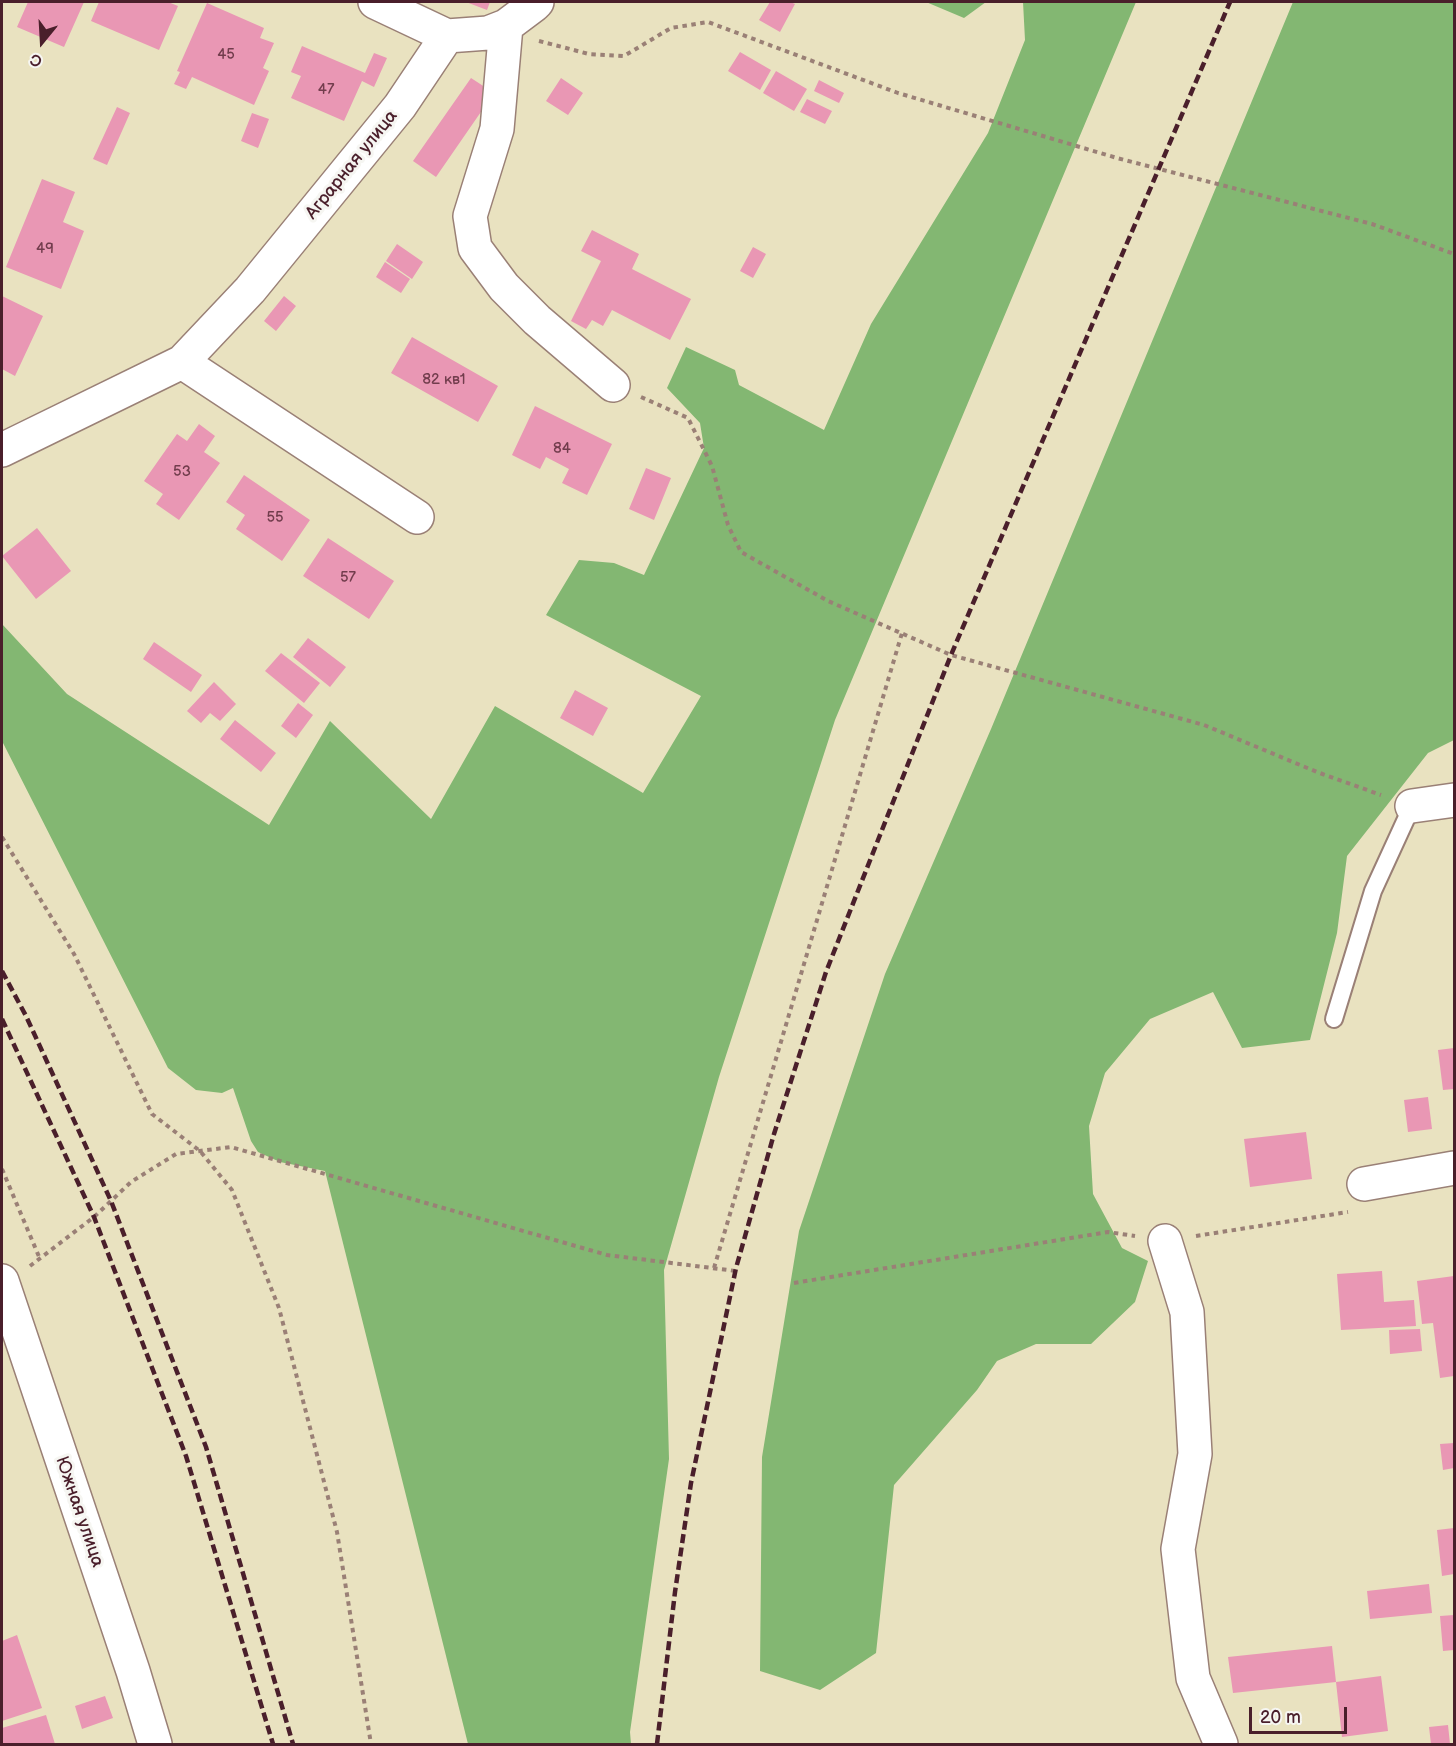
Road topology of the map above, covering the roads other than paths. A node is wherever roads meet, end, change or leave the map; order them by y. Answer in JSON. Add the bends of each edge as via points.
{"nodes":[{"id":1,"x":375,"y":2,"type":"edge"},
{"id":2,"x":537,"y":2,"type":"edge"},
{"id":3,"x":506,"y":26,"type":"junction"},
{"id":4,"x":447,"y":36,"type":"junction"},
{"id":5,"x":182,"y":362,"type":"junction"},
{"id":6,"x":613,"y":385,"type":"road end"},
{"id":7,"x":2,"y":450,"type":"edge"},
{"id":8,"x":417,"y":517,"type":"dead end"},
{"id":9,"x":1455,"y":800,"type":"edge"},
{"id":10,"x":1412,"y":806,"type":"joint"},
{"id":11,"x":1334,"y":1019,"type":"dead end"},
{"id":12,"x":1455,"y":1168,"type":"edge"},
{"id":13,"x":1364,"y":1184,"type":"road end"},
{"id":14,"x":1165,"y":1240,"type":"road end"},
{"id":15,"x":3,"y":1284,"type":"edge"},
{"id":16,"x":11,"y":1339,"type":"edge"},
{"id":17,"x":154,"y":1744,"type":"edge"},
{"id":18,"x":1221,"y":1744,"type":"edge"}],
"edges":[{"from":1,"to":4,"type":"street"},
{"from":2,"to":3,"type":"street"},
{"from":3,"to":4,"type":"street","via":[[488,33]]},
{"from":3,"to":6,"type":"street","via":[[497,129],[470,216],[475,248],[504,287],[537,320]]},
{"from":4,"to":5,"type":"street","name":"Аграрная улица","via":[[392,116],[250,291]]},
{"from":5,"to":7,"type":"street","name":"Аграрная улица"},
{"from":5,"to":8,"type":"street"},
{"from":9,"to":10,"type":"street"},
{"from":10,"to":11,"type":"lane","via":[[1373,891]]},
{"from":12,"to":13,"type":"street"},
{"from":14,"to":18,"type":"street","via":[[1187,1311],[1195,1454],[1178,1549],[1193,1678]]},
{"from":15,"to":16,"type":"street","name":"Южная улица"},
{"from":16,"to":17,"type":"street","name":"Южная улица","via":[[133,1671]]}]}
